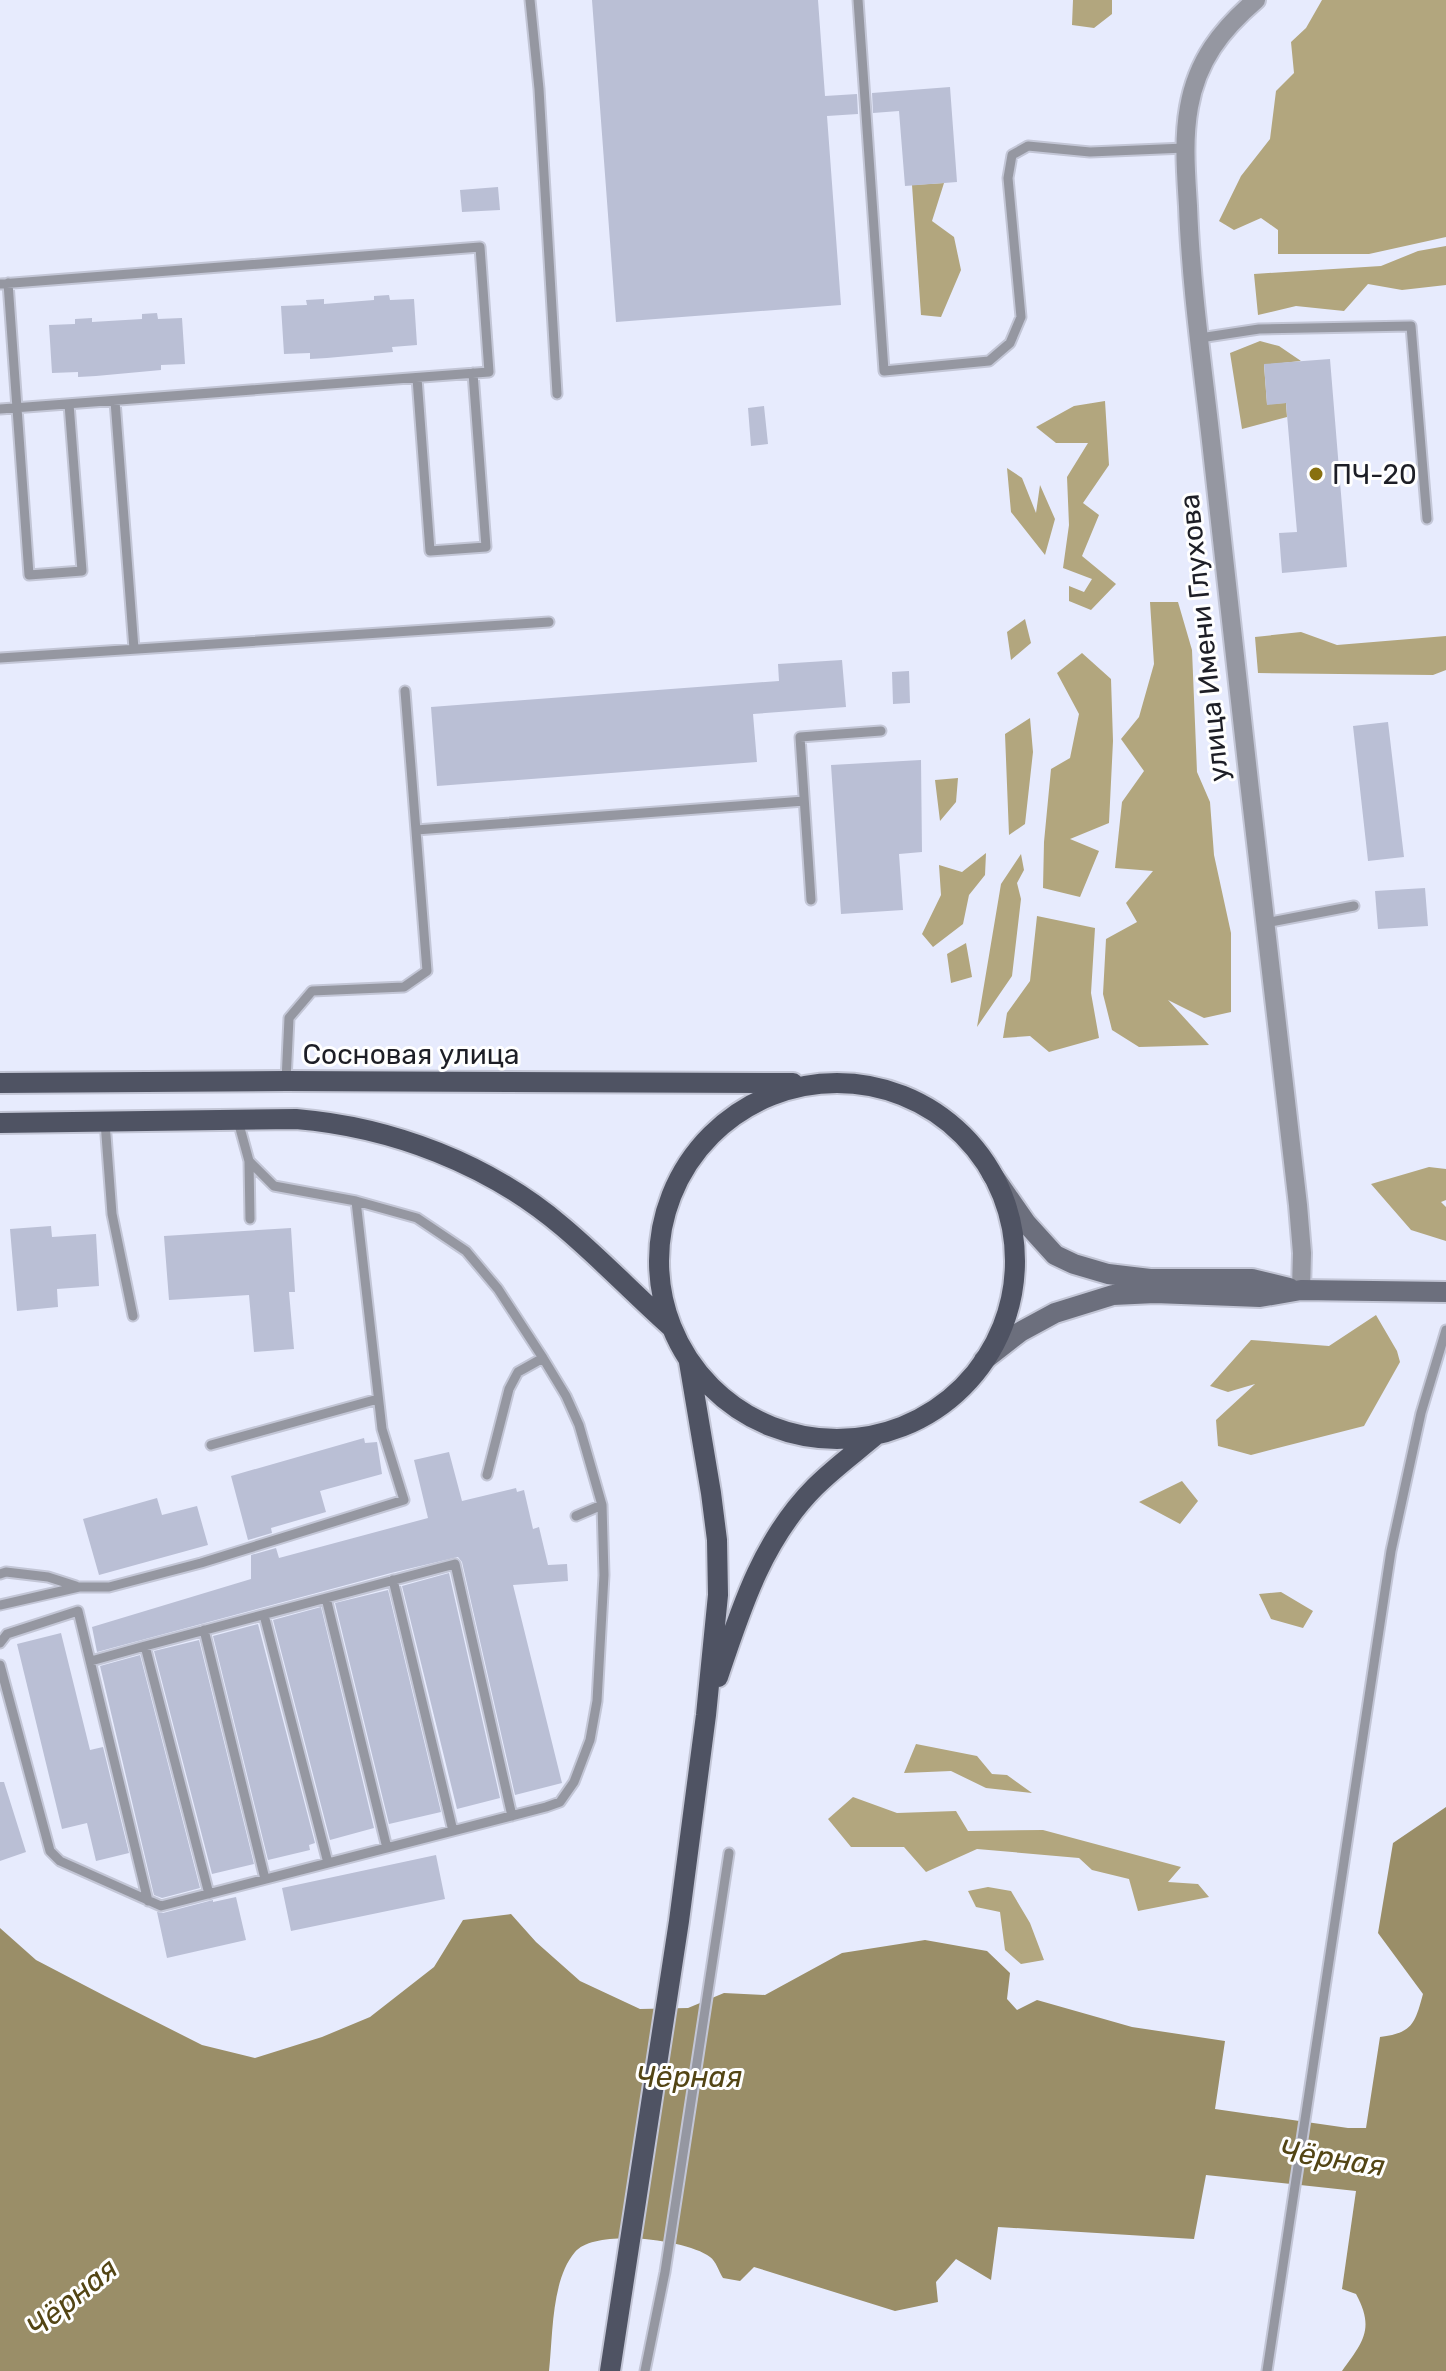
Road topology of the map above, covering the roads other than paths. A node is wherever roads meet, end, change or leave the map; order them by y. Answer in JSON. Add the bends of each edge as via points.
{"nodes":[{"id":1,"x":530,"y":0,"type":"edge"},
{"id":2,"x":858,"y":0,"type":"edge"},
{"id":3,"x":1256,"y":0,"type":"edge"},
{"id":4,"x":1185,"y":148,"type":"junction"},
{"id":5,"x":4,"y":283,"type":"edge"},
{"id":6,"x":1200,"y":338,"type":"junction"},
{"id":7,"x":473,"y":373,"type":"junction"},
{"id":8,"x":417,"y":378,"type":"junction"},
{"id":9,"x":557,"y":394,"type":"dead end"},
{"id":10,"x":115,"y":401,"type":"junction"},
{"id":11,"x":69,"y":404,"type":"junction"},
{"id":12,"x":17,"y":408,"type":"junction"},
{"id":13,"x":0,"y":409,"type":"edge"},
{"id":14,"x":1427,"y":519,"type":"dead end"},
{"id":15,"x":549,"y":622,"type":"dead end"},
{"id":16,"x":134,"y":649,"type":"junction"},
{"id":17,"x":0,"y":658,"type":"edge"},
{"id":18,"x":405,"y":691,"type":"dead end"},
{"id":19,"x":881,"y":731,"type":"dead end"},
{"id":20,"x":804,"y":801,"type":"junction"},
{"id":21,"x":416,"y":830,"type":"junction"},
{"id":22,"x":811,"y":900,"type":"dead end"},
{"id":23,"x":1354,"y":906,"type":"dead end"},
{"id":24,"x":1265,"y":923,"type":"junction"},
{"id":25,"x":286,"y":1081,"type":"junction"},
{"id":26,"x":0,"y":1083,"type":"edge"},
{"id":27,"x":821,"y":1083,"type":"junction"},
{"id":28,"x":237,"y":1118,"type":"junction"},
{"id":29,"x":105,"y":1122,"type":"junction"},
{"id":30,"x":0,"y":1123,"type":"edge"},
{"id":31,"x":249,"y":1161,"type":"junction"},
{"id":32,"x":992,"y":1174,"type":"junction"},
{"id":33,"x":356,"y":1201,"type":"junction"},
{"id":34,"x":250,"y":1219,"type":"dead end"},
{"id":35,"x":1301,"y":1290,"type":"junction"},
{"id":36,"x":1446,"y":1292,"type":"edge"},
{"id":37,"x":133,"y":1316,"type":"dead end"},
{"id":38,"x":672,"y":1329,"type":"junction"},
{"id":39,"x":1446,"y":1330,"type":"edge"},
{"id":40,"x":543,"y":1358,"type":"junction"},
{"id":41,"x":688,"y":1358,"type":"junction"},
{"id":42,"x":984,"y":1360,"type":"junction"},
{"id":43,"x":378,"y":1399,"type":"junction"},
{"id":44,"x":877,"y":1434,"type":"junction"},
{"id":45,"x":211,"y":1445,"type":"dead end"},
{"id":46,"x":487,"y":1475,"type":"dead end"},
{"id":47,"x":602,"y":1505,"type":"junction"},
{"id":48,"x":576,"y":1516,"type":"dead end"},
{"id":49,"x":0,"y":1574,"type":"edge"},
{"id":50,"x":393,"y":1580,"type":"junction"},
{"id":51,"x":79,"y":1587,"type":"junction"},
{"id":52,"x":326,"y":1598,"type":"junction"},
{"id":53,"x":0,"y":1605,"type":"edge"},
{"id":54,"x":264,"y":1615,"type":"junction"},
{"id":55,"x":204,"y":1630,"type":"junction"},
{"id":56,"x":0,"y":1643,"type":"edge"},
{"id":57,"x":145,"y":1646,"type":"junction"},
{"id":58,"x":91,"y":1661,"type":"junction"},
{"id":59,"x":0,"y":1665,"type":"edge"},
{"id":60,"x":706,"y":1715,"type":"junction"},
{"id":61,"x":512,"y":1816,"type":"junction"},
{"id":62,"x":453,"y":1831,"type":"junction"},
{"id":63,"x":387,"y":1848,"type":"junction"},
{"id":64,"x":729,"y":1853,"type":"dead end"},
{"id":65,"x":328,"y":1863,"type":"junction"},
{"id":66,"x":265,"y":1879,"type":"junction"},
{"id":67,"x":209,"y":1894,"type":"junction"},
{"id":68,"x":148,"y":1901,"type":"junction"},
{"id":69,"x":610,"y":2371,"type":"edge"},
{"id":70,"x":645,"y":2371,"type":"edge"},
{"id":71,"x":1267,"y":2371,"type":"edge"}],
"edges":[{"from":1,"to":9,"type":"lane"},
{"from":2,"to":4,"type":"lane","via":[[884,371],[989,361],[1010,343],[1021,317],[1008,178],[1012,155],[1028,146],[1090,152]]},
{"from":3,"to":4,"type":"street","name":"улица Имени Глухова","via":[[1206,56],[1195,82]]},
{"from":4,"to":6,"type":"street","name":"улица Имени Глухова"},
{"from":5,"to":7,"type":"lane","via":[[480,247],[489,372]]},
{"from":5,"to":12,"type":"lane"},
{"from":6,"to":14,"type":"lane","via":[[1259,329],[1411,326]]},
{"from":6,"to":24,"type":"street","name":"улица Имени Глухова"},
{"from":7,"to":8,"type":"lane"},
{"from":7,"to":8,"type":"lane","via":[[486,547],[430,551]]},
{"from":8,"to":10,"type":"lane"},
{"from":10,"to":11,"type":"lane"},
{"from":10,"to":16,"type":"lane"},
{"from":11,"to":12,"type":"lane"},
{"from":11,"to":12,"type":"lane","via":[[82,571],[29,575]]},
{"from":12,"to":13,"type":"lane"},
{"from":15,"to":16,"type":"lane"},
{"from":16,"to":17,"type":"lane"},
{"from":18,"to":21,"type":"lane"},
{"from":19,"to":20,"type":"lane","via":[[800,737]]},
{"from":20,"to":21,"type":"lane"},
{"from":20,"to":22,"type":"lane"},
{"from":21,"to":25,"type":"lane","via":[[427,971],[404,987],[312,991],[289,1018]]},
{"from":23,"to":24,"type":"lane"},
{"from":24,"to":35,"type":"street","name":"улица Имени Глухова","via":[[1298,1205]]},
{"from":25,"to":26,"type":"main road","name":"Сосновая улица"},
{"from":25,"to":27,"type":"main road","name":"Сосновая улица"},
{"from":27,"to":32,"type":"main road","via":[[872,1086],[920,1103],[961,1134]]},
{"from":27,"to":38,"type":"main road","via":[[789,1089],[748,1107],[705,1141],[685,1168],[670,1198],[659,1253],[662,1297]]},
{"from":28,"to":29,"type":"main road"},
{"from":28,"to":31,"type":"lane"},
{"from":28,"to":38,"type":"main road","via":[[334,1122],[370,1130],[495,1180],[562,1226]]},
{"from":29,"to":30,"type":"main road"},
{"from":29,"to":37,"type":"lane","via":[[112,1214]]},
{"from":31,"to":33,"type":"lane","via":[[274,1186]]},
{"from":31,"to":34,"type":"lane"},
{"from":32,"to":35,"type":"street","via":[[1055,1255],[1074,1264],[1150,1279],[1252,1279]]},
{"from":32,"to":42,"type":"main road","via":[[1012,1227],[1013,1282],[1003,1323]]},
{"from":33,"to":40,"type":"lane","via":[[417,1218],[466,1251]]},
{"from":33,"to":43,"type":"lane"},
{"from":35,"to":36,"type":"street"},
{"from":35,"to":42,"type":"street","via":[[1260,1297],[1113,1295],[1055,1313]]},
{"from":38,"to":41,"type":"main road"},
{"from":39,"to":71,"type":"lane","via":[[1421,1413],[1391,1551]]},
{"from":40,"to":46,"type":"lane","via":[[518,1372],[509,1389]]},
{"from":40,"to":47,"type":"lane","via":[[579,1425]]},
{"from":41,"to":44,"type":"main road","via":[[724,1399],[771,1426],[823,1438]]},
{"from":41,"to":60,"type":"main road","via":[[717,1540],[718,1595]]},
{"from":42,"to":44,"type":"main road","via":[[968,1381],[927,1415]]},
{"from":43,"to":45,"type":"lane"},
{"from":43,"to":51,"type":"lane","via":[[404,1500],[201,1563],[109,1587]]},
{"from":44,"to":60,"type":"main road","via":[[815,1487],[786,1521],[749,1586]]},
{"from":47,"to":48,"type":"lane"},
{"from":47,"to":61,"type":"lane","via":[[604,1575],[590,1740],[560,1802]]},
{"from":49,"to":51,"type":"lane","via":[[48,1577]]},
{"from":50,"to":52,"type":"lane"},
{"from":50,"to":61,"type":"lane","via":[[455,1564]]},
{"from":50,"to":62,"type":"lane"},
{"from":51,"to":53,"type":"lane"},
{"from":52,"to":54,"type":"lane"},
{"from":52,"to":63,"type":"lane"},
{"from":54,"to":55,"type":"lane"},
{"from":54,"to":65,"type":"lane"},
{"from":55,"to":57,"type":"lane"},
{"from":55,"to":66,"type":"lane"},
{"from":56,"to":58,"type":"lane","via":[[7,1634],[78,1611]]},
{"from":57,"to":58,"type":"lane"},
{"from":57,"to":67,"type":"lane"},
{"from":58,"to":68,"type":"lane"},
{"from":59,"to":68,"type":"lane","via":[[50,1851],[60,1861]]},
{"from":60,"to":69,"type":"main road"},
{"from":61,"to":62,"type":"lane"},
{"from":62,"to":63,"type":"lane"},
{"from":63,"to":65,"type":"lane"},
{"from":64,"to":70,"type":"lane"},
{"from":65,"to":66,"type":"lane"},
{"from":66,"to":67,"type":"lane"},
{"from":67,"to":68,"type":"lane","via":[[161,1906]]}]}
